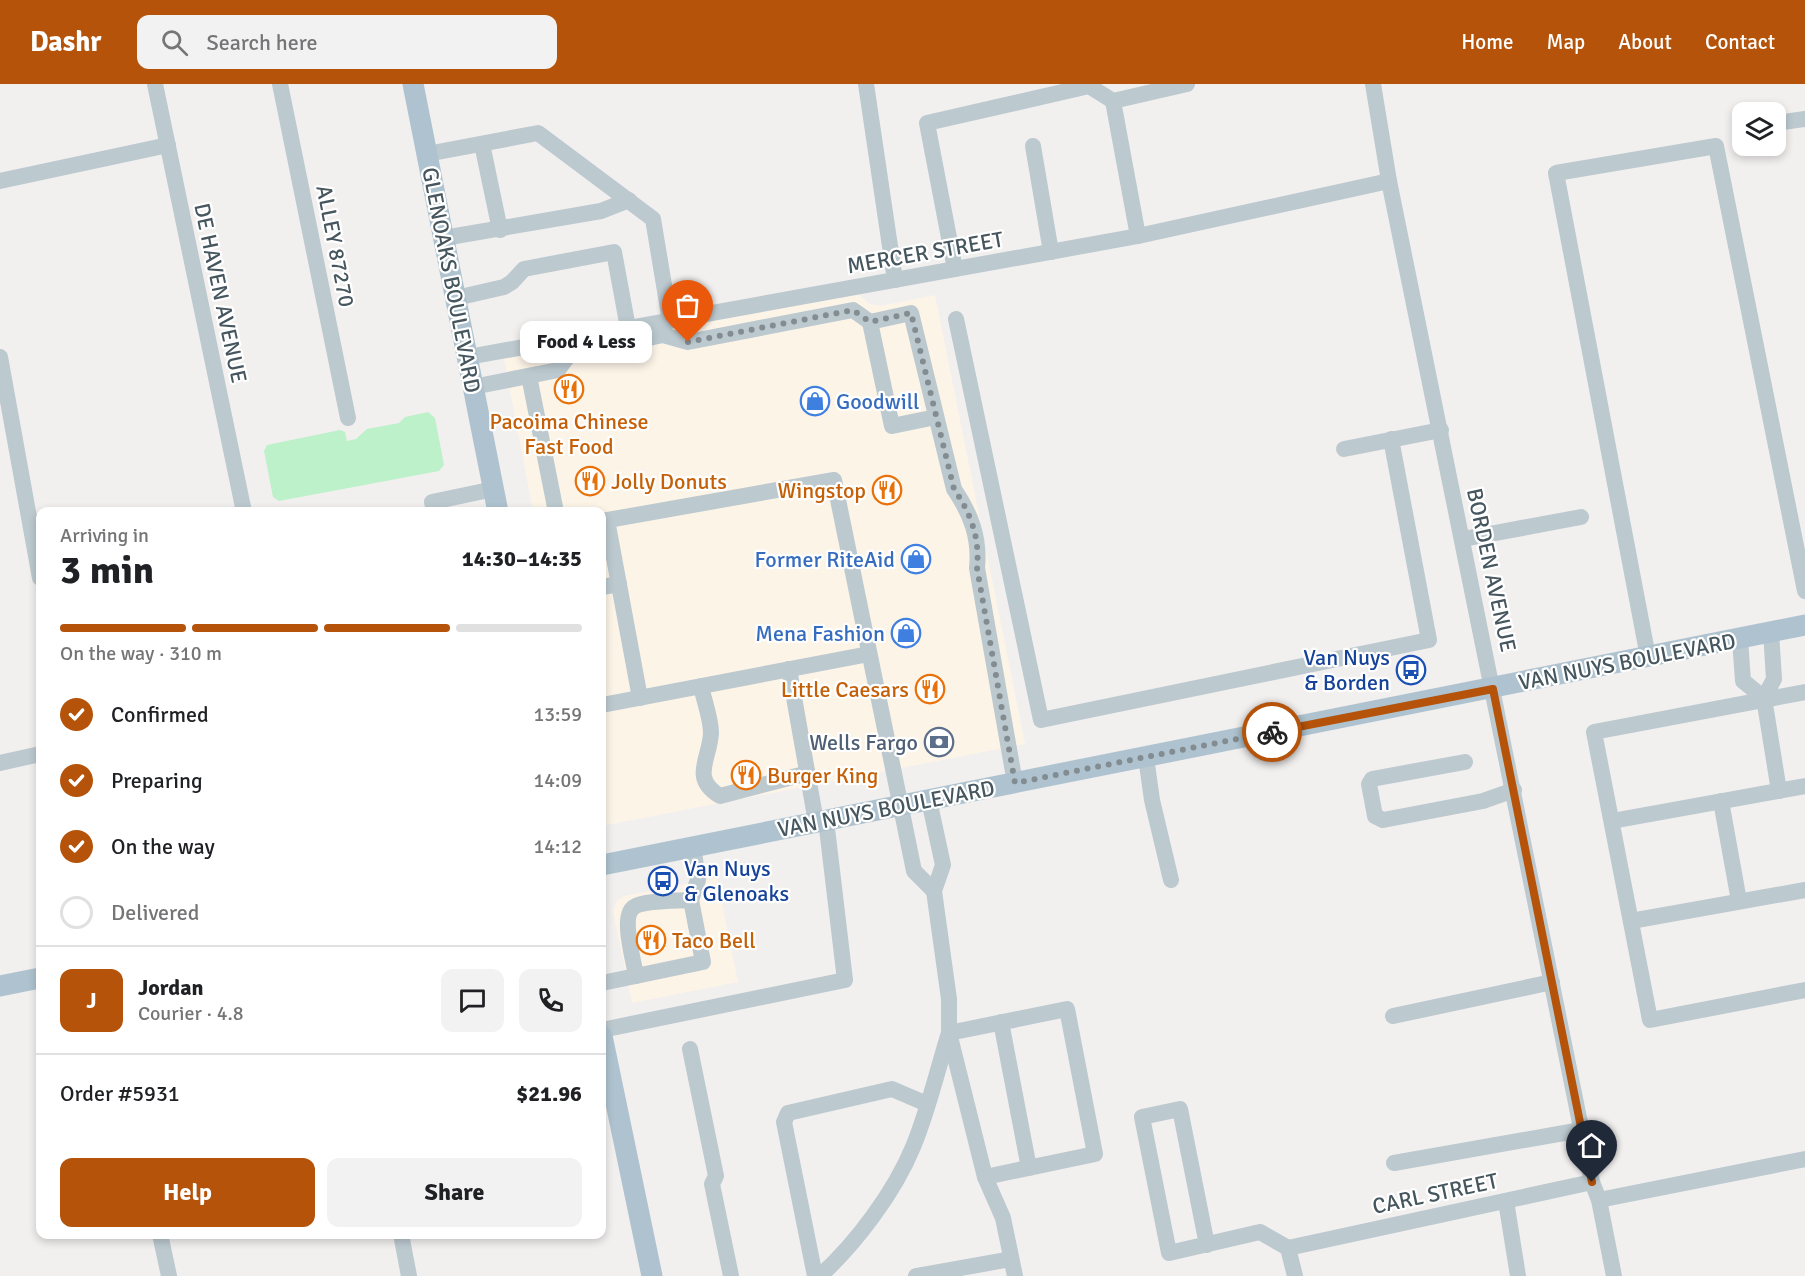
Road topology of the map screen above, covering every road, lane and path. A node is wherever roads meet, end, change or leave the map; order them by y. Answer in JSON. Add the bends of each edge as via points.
{"nodes":[{"id":1,"x":155,"y":84,"type":"edge"},
{"id":2,"x":280,"y":84,"type":"edge"},
{"id":3,"x":413,"y":84,"type":"edge"},
{"id":4,"x":866,"y":84,"type":"edge"},
{"id":5,"x":1187,"y":84,"type":"edge"},
{"id":6,"x":1373,"y":84,"type":"edge"},
{"id":7,"x":1113,"y":101,"type":"junction"},
{"id":8,"x":1805,"y":119,"type":"edge"},
{"id":9,"x":1786,"y":122,"type":"edge"},
{"id":10,"x":482,"y":144,"type":"junction"},
{"id":11,"x":168,"y":145,"type":"junction"},
{"id":12,"x":1033,"y":146,"type":"dead end"},
{"id":13,"x":427,"y":154,"type":"junction"},
{"id":14,"x":0,"y":181,"type":"edge"},
{"id":15,"x":1389,"y":181,"type":"junction"},
{"id":16,"x":629,"y":200,"type":"junction"},
{"id":17,"x":500,"y":230,"type":"junction"},
{"id":18,"x":1138,"y":236,"type":"junction"},
{"id":19,"x":444,"y":238,"type":"junction"},
{"id":20,"x":1051,"y":252,"type":"junction"},
{"id":21,"x":955,"y":269,"type":"junction"},
{"id":22,"x":895,"y":280,"type":"junction"},
{"id":23,"x":456,"y":298,"type":"junction"},
{"id":24,"x":956,"y":319,"type":"dead end"},
{"id":25,"x":670,"y":321,"type":"junction"},
{"id":26,"x":870,"y":322,"type":"junction"},
{"id":27,"x":628,"y":328,"type":"junction"},
{"id":28,"x":0,"y":357,"type":"edge"},
{"id":29,"x":468,"y":357,"type":"junction"},
{"id":30,"x":529,"y":376,"type":"junction"},
{"id":31,"x":473,"y":387,"type":"junction"},
{"id":32,"x":936,"y":417,"type":"junction"},
{"id":33,"x":348,"y":418,"type":"dead end"},
{"id":34,"x":1441,"y":430,"type":"junction"},
{"id":35,"x":1391,"y":439,"type":"junction"},
{"id":36,"x":1344,"y":449,"type":"dead end"},
{"id":37,"x":494,"y":489,"type":"junction"},
{"id":38,"x":243,"y":507,"type":"edge"},
{"id":39,"x":433,"y":507,"type":"edge"},
{"id":40,"x":497,"y":507,"type":"edge"},
{"id":41,"x":555,"y":507,"type":"edge"},
{"id":42,"x":1581,"y":517,"type":"dead end"},
{"id":43,"x":606,"y":520,"type":"edge"},
{"id":44,"x":606,"y":529,"type":"edge"},
{"id":45,"x":1463,"y":539,"type":"junction"},
{"id":46,"x":36,"y":556,"type":"edge"},
{"id":47,"x":619,"y":584,"type":"junction"},
{"id":48,"x":606,"y":586,"type":"edge"},
{"id":49,"x":1805,"y":591,"type":"edge"},
{"id":50,"x":1805,"y":625,"type":"edge"},
{"id":51,"x":1771,"y":632,"type":"junction"},
{"id":52,"x":1740,"y":639,"type":"junction"},
{"id":53,"x":869,"y":654,"type":"junction"},
{"id":54,"x":1648,"y":657,"type":"junction"},
{"id":55,"x":789,"y":669,"type":"junction"},
{"id":56,"x":701,"y":686,"type":"junction"},
{"id":57,"x":1493,"y":689,"type":"junction"},
{"id":58,"x":1805,"y":692,"type":"edge"},
{"id":59,"x":640,"y":698,"type":"junction"},
{"id":60,"x":1764,"y":698,"type":"junction"},
{"id":61,"x":606,"y":704,"type":"edge"},
{"id":62,"x":36,"y":755,"type":"edge"},
{"id":63,"x":1146,"y":757,"type":"junction"},
{"id":64,"x":1464,"y":762,"type":"dead end"},
{"id":65,"x":0,"y":763,"type":"edge"},
{"id":66,"x":808,"y":773,"type":"junction"},
{"id":67,"x":1015,"y":783,"type":"junction"},
{"id":68,"x":1805,"y":786,"type":"edge"},
{"id":69,"x":1514,"y":790,"type":"junction"},
{"id":70,"x":1779,"y":790,"type":"junction"},
{"id":71,"x":929,"y":800,"type":"junction"},
{"id":72,"x":1721,"y":801,"type":"junction"},
{"id":73,"x":901,"y":806,"type":"junction"},
{"id":74,"x":821,"y":821,"type":"junction"},
{"id":75,"x":1612,"y":821,"type":"junction"},
{"id":76,"x":693,"y":846,"type":"junction"},
{"id":77,"x":606,"y":864,"type":"edge"},
{"id":78,"x":1171,"y":880,"type":"dead end"},
{"id":79,"x":1805,"y":890,"type":"edge"},
{"id":80,"x":934,"y":891,"type":"junction"},
{"id":81,"x":691,"y":900,"type":"junction"},
{"id":82,"x":1740,"y":901,"type":"junction"},
{"id":83,"x":1631,"y":921,"type":"junction"},
{"id":84,"x":636,"y":976,"type":"junction"},
{"id":85,"x":36,"y":979,"type":"edge"},
{"id":86,"x":606,"y":982,"type":"edge"},
{"id":87,"x":1552,"y":982,"type":"junction"},
{"id":88,"x":0,"y":986,"type":"edge"},
{"id":89,"x":1805,"y":990,"type":"edge"},
{"id":90,"x":1393,"y":1016,"type":"dead end"},
{"id":91,"x":1001,"y":1022,"type":"junction"},
{"id":92,"x":606,"y":1029,"type":"edge"},
{"id":93,"x":949,"y":1033,"type":"junction"},
{"id":94,"x":690,"y":1049,"type":"dead end"},
{"id":95,"x":606,"y":1055,"type":"edge"},
{"id":96,"x":927,"y":1104,"type":"junction"},
{"id":97,"x":1581,"y":1130,"type":"junction"},
{"id":98,"x":1805,"y":1159,"type":"edge"},
{"id":99,"x":1394,"y":1163,"type":"dead end"},
{"id":100,"x":1029,"y":1168,"type":"junction"},
{"id":101,"x":986,"y":1177,"type":"junction"},
{"id":102,"x":1592,"y":1182,"type":"junction"},
{"id":103,"x":1599,"y":1200,"type":"junction"},
{"id":104,"x":1506,"y":1201,"type":"junction"},
{"id":105,"x":161,"y":1239,"type":"edge"},
{"id":106,"x":402,"y":1239,"type":"edge"},
{"id":107,"x":1207,"y":1245,"type":"junction"},
{"id":108,"x":1288,"y":1248,"type":"junction"},
{"id":109,"x":1011,"y":1259,"type":"junction"},
{"id":110,"x":169,"y":1276,"type":"edge"},
{"id":111,"x":409,"y":1276,"type":"edge"},
{"id":112,"x":652,"y":1276,"type":"edge"},
{"id":113,"x":731,"y":1276,"type":"edge"},
{"id":114,"x":815,"y":1276,"type":"edge"},
{"id":115,"x":820,"y":1276,"type":"edge"},
{"id":116,"x":916,"y":1276,"type":"edge"},
{"id":117,"x":1015,"y":1276,"type":"edge"},
{"id":118,"x":1295,"y":1276,"type":"edge"},
{"id":119,"x":1518,"y":1276,"type":"edge"},
{"id":120,"x":1614,"y":1276,"type":"edge"}],
"edges":[{"from":1,"to":11,"type":"street","name":"DE HAVEN AVENUE"},
{"from":2,"to":33,"type":"street","name":"ALLEY 87270"},
{"from":3,"to":13,"type":"main road","name":"GLENOAKS BOULEVARD"},
{"from":4,"to":22,"type":"street"},
{"from":5,"to":7,"type":"street"},
{"from":6,"to":15,"type":"street","name":"BORDEN AVENUE"},
{"from":7,"to":18,"type":"street"},
{"from":7,"to":21,"type":"street","via":[[1089,86],[927,123]]},
{"from":8,"to":9,"type":"street"},
{"from":10,"to":13,"type":"street"},
{"from":10,"to":16,"type":"street","via":[[538,133]]},
{"from":10,"to":17,"type":"street"},
{"from":11,"to":14,"type":"street"},
{"from":11,"to":38,"type":"street","name":"DE HAVEN AVENUE"},
{"from":12,"to":20,"type":"street"},
{"from":13,"to":19,"type":"main road","name":"GLENOAKS BOULEVARD"},
{"from":15,"to":18,"type":"street","name":"MERCER STREET"},
{"from":15,"to":34,"type":"street","name":"BORDEN AVENUE"},
{"from":16,"to":17,"type":"street","via":[[601,211]]},
{"from":16,"to":25,"type":"street","via":[[653,219]]},
{"from":17,"to":19,"type":"street"},
{"from":18,"to":20,"type":"street","name":"MERCER STREET"},
{"from":19,"to":23,"type":"main road","name":"GLENOAKS BOULEVARD"},
{"from":20,"to":21,"type":"street","name":"MERCER STREET"},
{"from":21,"to":22,"type":"street","name":"MERCER STREET"},
{"from":22,"to":25,"type":"street","name":"MERCER STREET"},
{"from":23,"to":27,"type":"street","via":[[504,286],[524,269],[614,252]]},
{"from":23,"to":29,"type":"main road","name":"GLENOAKS BOULEVARD"},
{"from":24,"to":35,"type":"street","via":[[1041,720],[1429,639]]},
{"from":25,"to":27,"type":"street","name":"MERCER STREET"},
{"from":26,"to":30,"type":"street","via":[[853,310],[688,342],[663,335],[569,355],[558,370]]},
{"from":26,"to":32,"type":"street","via":[[911,313]]},
{"from":26,"to":32,"type":"street","via":[[892,426]]},
{"from":27,"to":29,"type":"street","name":"MERCER STREET"},
{"from":28,"to":46,"type":"street"},
{"from":29,"to":31,"type":"main road","name":"GLENOAKS BOULEVARD"},
{"from":30,"to":31,"type":"street"},
{"from":30,"to":41,"type":"street"},
{"from":31,"to":37,"type":"main road","name":"GLENOAKS BOULEVARD"},
{"from":32,"to":67,"type":"street","via":[[954,489],[970,512]]},
{"from":34,"to":35,"type":"street"},
{"from":34,"to":45,"type":"street","name":"BORDEN AVENUE"},
{"from":35,"to":36,"type":"street"},
{"from":37,"to":39,"type":"street","via":[[432,502]]},
{"from":37,"to":40,"type":"main road","name":"GLENOAKS BOULEVARD"},
{"from":42,"to":45,"type":"street"},
{"from":43,"to":53,"type":"street","via":[[834,480]]},
{"from":44,"to":47,"type":"street"},
{"from":45,"to":57,"type":"street","name":"BORDEN AVENUE"},
{"from":47,"to":48,"type":"street"},
{"from":47,"to":59,"type":"street"},
{"from":49,"to":54,"type":"street","via":[[1716,146],[1556,174]]},
{"from":50,"to":51,"type":"main road","name":"VAN NUYS BOULEVARD"},
{"from":51,"to":52,"type":"main road","name":"VAN NUYS BOULEVARD"},
{"from":51,"to":60,"type":"street","via":[[1774,679]]},
{"from":52,"to":54,"type":"main road","name":"VAN NUYS BOULEVARD"},
{"from":52,"to":60,"type":"street","via":[[1743,681]]},
{"from":53,"to":55,"type":"street"},
{"from":53,"to":73,"type":"street"},
{"from":54,"to":57,"type":"main road","name":"VAN NUYS BOULEVARD"},
{"from":55,"to":56,"type":"street"},
{"from":55,"to":66,"type":"street"},
{"from":56,"to":59,"type":"street"},
{"from":56,"to":66,"type":"street","via":[[711,731],[703,765],[710,790],[720,796]]},
{"from":57,"to":63,"type":"main road","name":"VAN NUYS BOULEVARD"},
{"from":57,"to":69,"type":"street","name":"BORDEN AVENUE"},
{"from":58,"to":60,"type":"street"},
{"from":59,"to":61,"type":"street"},
{"from":60,"to":70,"type":"street"},
{"from":60,"to":75,"type":"street","via":[[1594,732]]},
{"from":62,"to":65,"type":"street"},
{"from":63,"to":67,"type":"main road","name":"VAN NUYS BOULEVARD"},
{"from":63,"to":78,"type":"street"},
{"from":64,"to":69,"type":"street","via":[[1372,779],[1369,784],[1375,816],[1383,820],[1483,801]]},
{"from":66,"to":74,"type":"street"},
{"from":67,"to":71,"type":"main road","name":"VAN NUYS BOULEVARD"},
{"from":68,"to":70,"type":"street"},
{"from":69,"to":87,"type":"street","name":"BORDEN AVENUE"},
{"from":70,"to":72,"type":"street"},
{"from":71,"to":73,"type":"main road","name":"VAN NUYS BOULEVARD"},
{"from":71,"to":80,"type":"street","via":[[943,865]]},
{"from":72,"to":75,"type":"street"},
{"from":72,"to":82,"type":"street"},
{"from":73,"to":74,"type":"main road","name":"VAN NUYS BOULEVARD"},
{"from":73,"to":80,"type":"street","via":[[914,871]]},
{"from":74,"to":76,"type":"main road","name":"VAN NUYS BOULEVARD"},
{"from":74,"to":92,"type":"street","via":[[845,980]]},
{"from":75,"to":83,"type":"street"},
{"from":76,"to":77,"type":"main road","name":"VAN NUYS BOULEVARD"},
{"from":76,"to":81,"type":"street","via":[[698,880]]},
{"from":79,"to":82,"type":"street"},
{"from":80,"to":93,"type":"street","via":[[949,999]]},
{"from":81,"to":84,"type":"street","via":[[634,906],[627,922]]},
{"from":81,"to":84,"type":"street","via":[[703,962]]},
{"from":82,"to":83,"type":"street"},
{"from":83,"to":89,"type":"street","via":[[1650,1020]]},
{"from":84,"to":86,"type":"street"},
{"from":85,"to":88,"type":"main road"},
{"from":87,"to":90,"type":"street"},
{"from":87,"to":97,"type":"street","name":"BORDEN AVENUE"},
{"from":91,"to":93,"type":"street"},
{"from":91,"to":100,"type":"street"},
{"from":91,"to":100,"type":"street","via":[[1067,1009],[1095,1154]]},
{"from":93,"to":96,"type":"street"},
{"from":93,"to":101,"type":"street"},
{"from":94,"to":113,"type":"street","via":[[716,1176],[712,1184]]},
{"from":95,"to":112,"type":"main road"},
{"from":96,"to":114,"type":"street","via":[[892,1089],[788,1113],[783,1122]]},
{"from":96,"to":115,"type":"street","via":[[913,1148],[883,1200],[847,1251]]},
{"from":97,"to":99,"type":"street"},
{"from":97,"to":102,"type":"street","name":"BORDEN AVENUE"},
{"from":98,"to":103,"type":"street"},
{"from":100,"to":101,"type":"street"},
{"from":101,"to":109,"type":"street","via":[[1003,1218]]},
{"from":102,"to":103,"type":"street","name":"BORDEN AVENUE"},
{"from":102,"to":104,"type":"street","name":"CARL STREET"},
{"from":103,"to":120,"type":"street","name":"BORDEN AVENUE"},
{"from":104,"to":108,"type":"street","name":"CARL STREET"},
{"from":104,"to":119,"type":"street"},
{"from":105,"to":110,"type":"street"},
{"from":106,"to":111,"type":"street"},
{"from":107,"to":107,"type":"street","via":[[1180,1109],[1142,1117],[1169,1253]]},
{"from":107,"to":108,"type":"street","via":[[1260,1232]]},
{"from":108,"to":118,"type":"street"},
{"from":109,"to":116,"type":"street"},
{"from":109,"to":117,"type":"street"}]}
